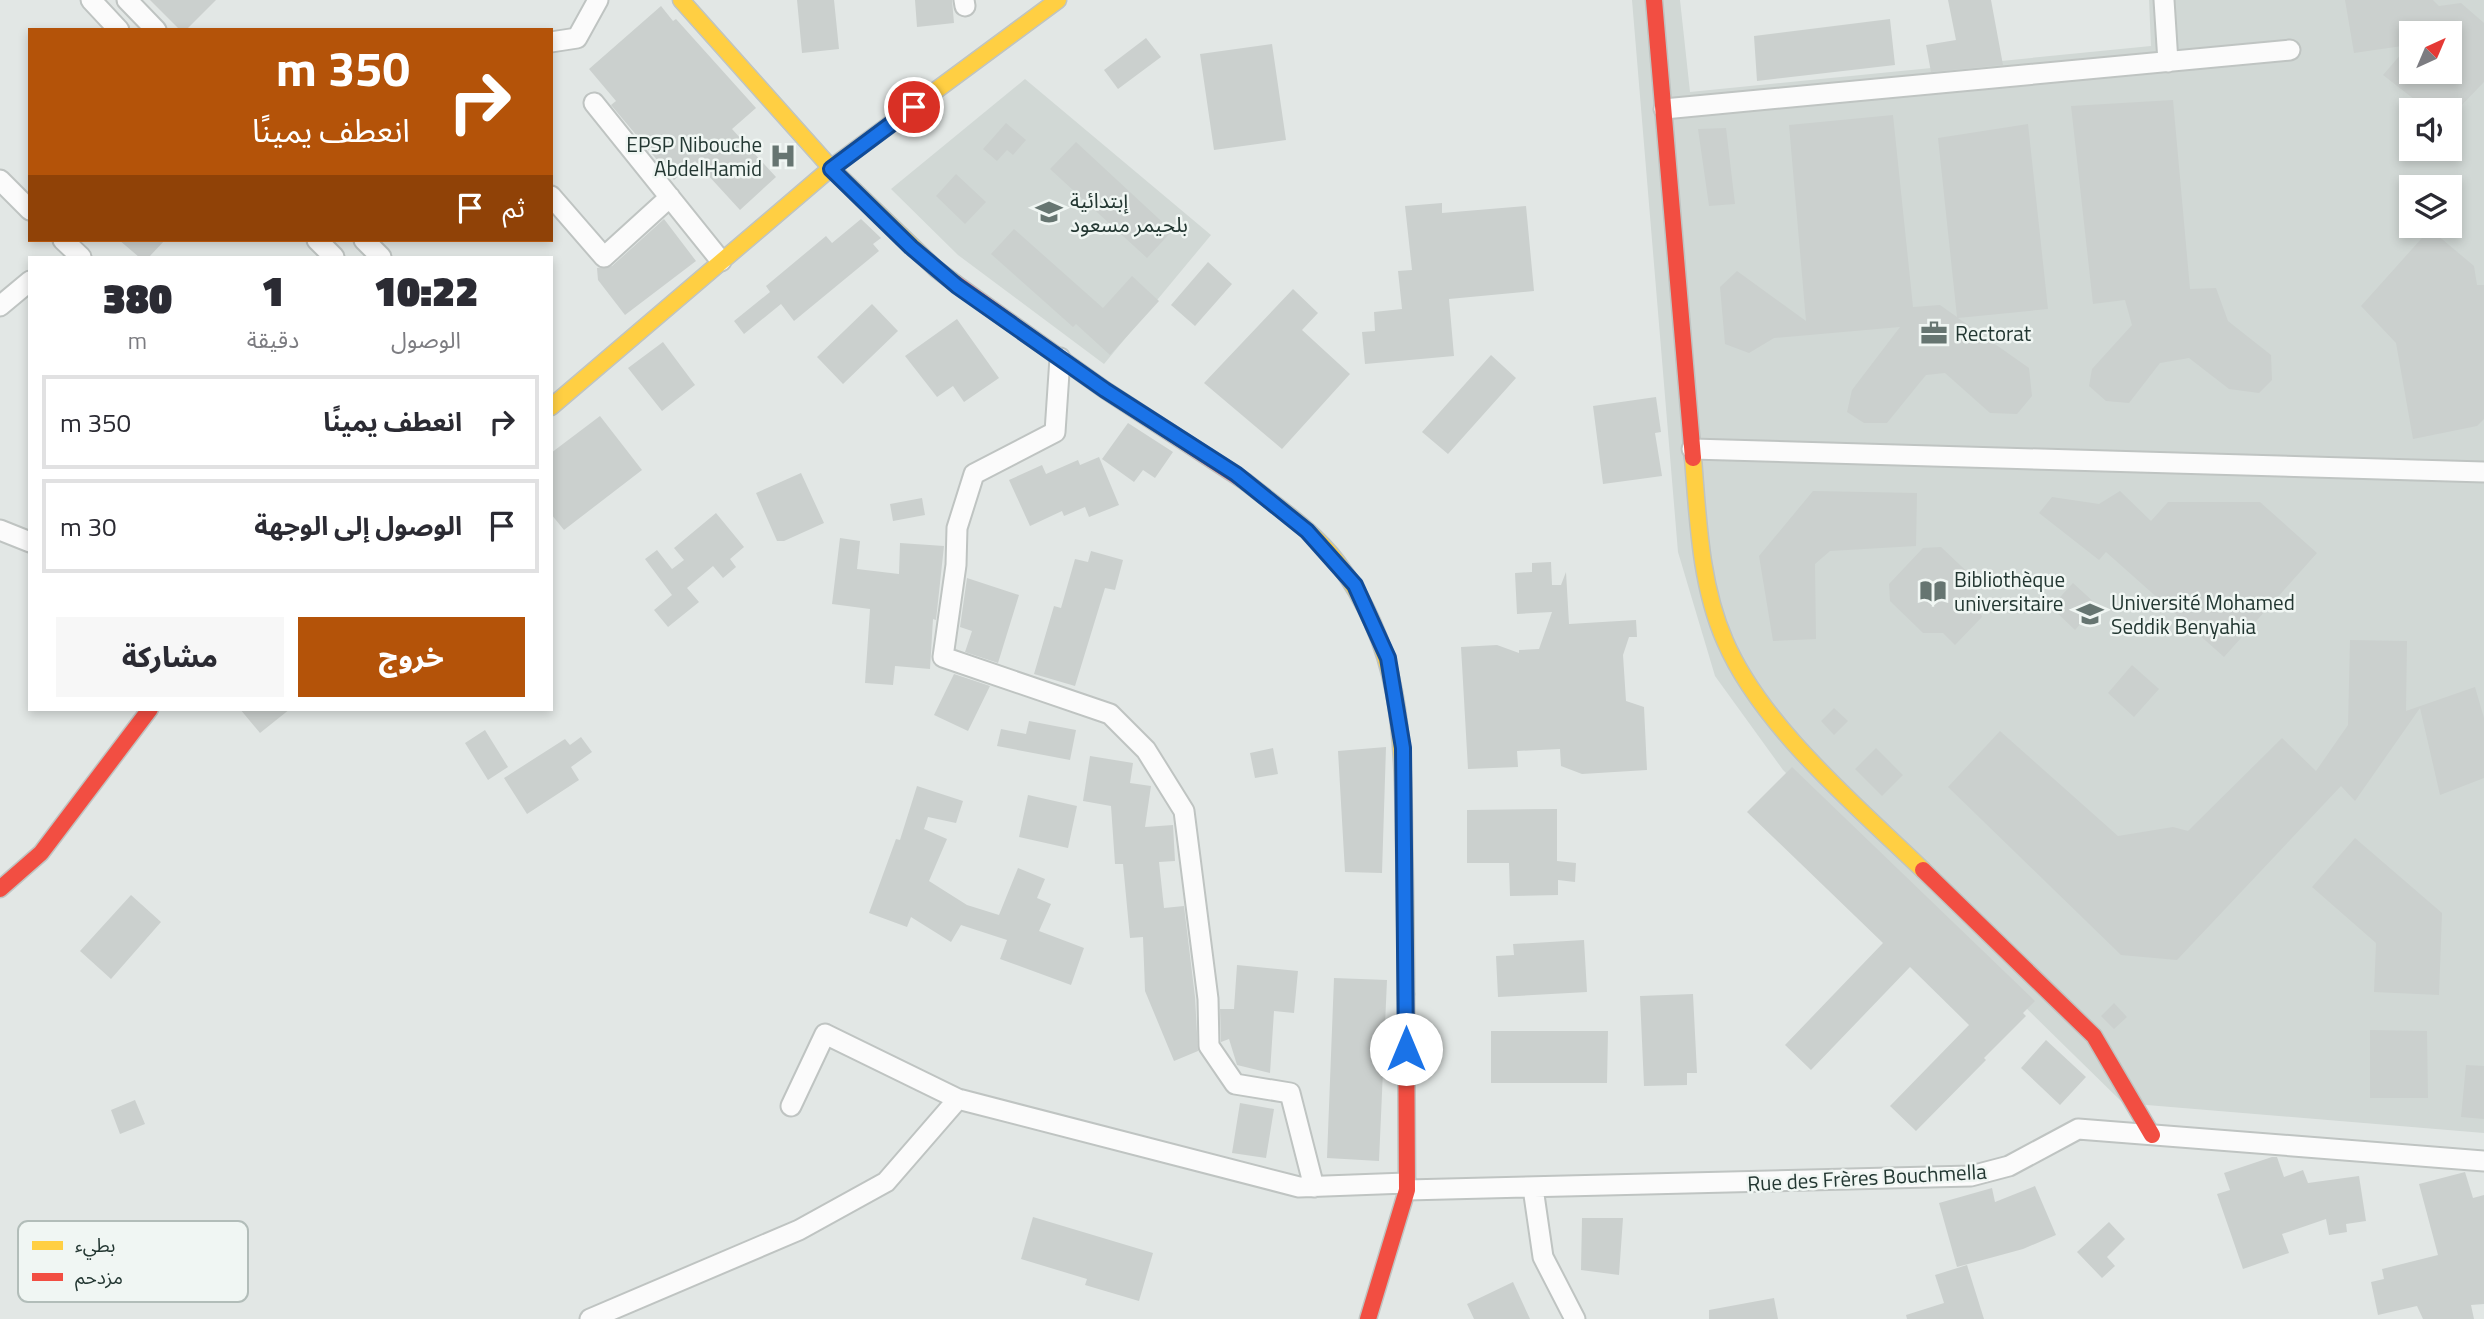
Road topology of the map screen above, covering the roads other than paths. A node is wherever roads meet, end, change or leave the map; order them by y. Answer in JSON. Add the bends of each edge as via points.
{"nodes":[{"id":1,"x":92,"y":0,"type":"edge"},
{"id":2,"x":127,"y":0,"type":"edge"},
{"id":3,"x":598,"y":0,"type":"edge"},
{"id":4,"x":681,"y":0,"type":"edge"},
{"id":5,"x":1058,"y":0,"type":"edge"},
{"id":6,"x":1654,"y":0,"type":"edge"},
{"id":7,"x":2164,"y":0,"type":"edge"},
{"id":8,"x":117,"y":28,"type":"edge"},
{"id":9,"x":154,"y":28,"type":"edge"},
{"id":10,"x":553,"y":43,"type":"edge"},
{"id":11,"x":2290,"y":50,"type":"dead end"},
{"id":12,"x":2168,"y":62,"type":"junction"},
{"id":13,"x":593,"y":103,"type":"dead end"},
{"id":14,"x":1664,"y":109,"type":"junction"},
{"id":15,"x":831,"y":169,"type":"junction"},
{"id":16,"x":0,"y":180,"type":"edge"},
{"id":17,"x":670,"y":197,"type":"junction"},
{"id":18,"x":553,"y":199,"type":"edge"},
{"id":19,"x":28,"y":208,"type":"edge"},
{"id":20,"x":319,"y":242,"type":"edge"},
{"id":21,"x":366,"y":242,"type":"edge"},
{"id":22,"x":333,"y":256,"type":"edge"},
{"id":23,"x":381,"y":256,"type":"edge"},
{"id":24,"x":721,"y":261,"type":"junction"},
{"id":25,"x":28,"y":283,"type":"edge"},
{"id":26,"x":0,"y":306,"type":"edge"},
{"id":27,"x":1060,"y":358,"type":"junction"},
{"id":28,"x":553,"y":405,"type":"edge"},
{"id":29,"x":1692,"y":449,"type":"junction"},
{"id":30,"x":2484,"y":472,"type":"edge"},
{"id":31,"x":0,"y":530,"type":"edge"},
{"id":32,"x":28,"y":541,"type":"edge"},
{"id":33,"x":148,"y":711,"type":"edge"},
{"id":34,"x":0,"y":889,"type":"edge"},
{"id":35,"x":958,"y":1099,"type":"junction"},
{"id":36,"x":791,"y":1106,"type":"dead end"},
{"id":37,"x":2152,"y":1135,"type":"junction"},
{"id":38,"x":2484,"y":1161,"type":"edge"},
{"id":39,"x":1314,"y":1186,"type":"junction"},
{"id":40,"x":1406,"y":1186,"type":"junction"},
{"id":41,"x":1533,"y":1188,"type":"junction"},
{"id":42,"x":590,"y":1319,"type":"edge"},
{"id":43,"x":1367,"y":1319,"type":"edge"},
{"id":44,"x":1575,"y":1319,"type":"edge"}],
"edges":[{"from":1,"to":8,"type":"street"},
{"from":2,"to":9,"type":"street"},
{"from":3,"to":10,"type":"street","via":[[577,38]]},
{"from":4,"to":15,"type":"street"},
{"from":5,"to":15,"type":"street"},
{"from":6,"to":14,"type":"street"},
{"from":7,"to":12,"type":"street"},
{"from":11,"to":12,"type":"street"},
{"from":12,"to":14,"type":"street"},
{"from":13,"to":17,"type":"street"},
{"from":14,"to":29,"type":"street"},
{"from":15,"to":24,"type":"street"},
{"from":15,"to":27,"type":"street","via":[[946,278]]},
{"from":16,"to":19,"type":"street"},
{"from":17,"to":18,"type":"street","via":[[604,257]]},
{"from":17,"to":24,"type":"street"},
{"from":20,"to":22,"type":"street"},
{"from":21,"to":23,"type":"street"},
{"from":24,"to":28,"type":"street"},
{"from":25,"to":26,"type":"street"},
{"from":27,"to":39,"type":"street","via":[[1055,432],[974,474],[957,528],[943,657],[1110,713],[1146,750],[1184,811],[1208,999],[1209,1046],[1235,1084],[1290,1093]]},
{"from":27,"to":40,"type":"street","via":[[1236,474],[1307,531],[1351,579],[1382,642],[1397,698],[1403,759]]},
{"from":29,"to":30,"type":"street"},
{"from":29,"to":37,"type":"street","via":[[1708,587],[1724,640],[1747,684],[1770,715],[1850,799],[2094,1035]]},
{"from":31,"to":32,"type":"street"},
{"from":33,"to":34,"type":"street","via":[[41,853]]},
{"from":35,"to":36,"type":"street","name":"Rue des Frères Bouchmella","via":[[825,1034]]},
{"from":35,"to":39,"type":"street","name":"Rue des Frères Bouchmella","via":[[1299,1187]]},
{"from":35,"to":42,"type":"street","via":[[886,1182],[799,1230]]},
{"from":37,"to":38,"type":"street","name":"Rue des Frères Bouchmella"},
{"from":37,"to":41,"type":"street","name":"Rue des Frères Bouchmella","via":[[2078,1129],[2015,1163],[1971,1176]]},
{"from":39,"to":40,"type":"street","name":"Rue des Frères Bouchmella"},
{"from":40,"to":41,"type":"street","name":"Rue des Frères Bouchmella"},
{"from":40,"to":43,"type":"street"},
{"from":41,"to":44,"type":"street","via":[[1543,1257]]}]}
